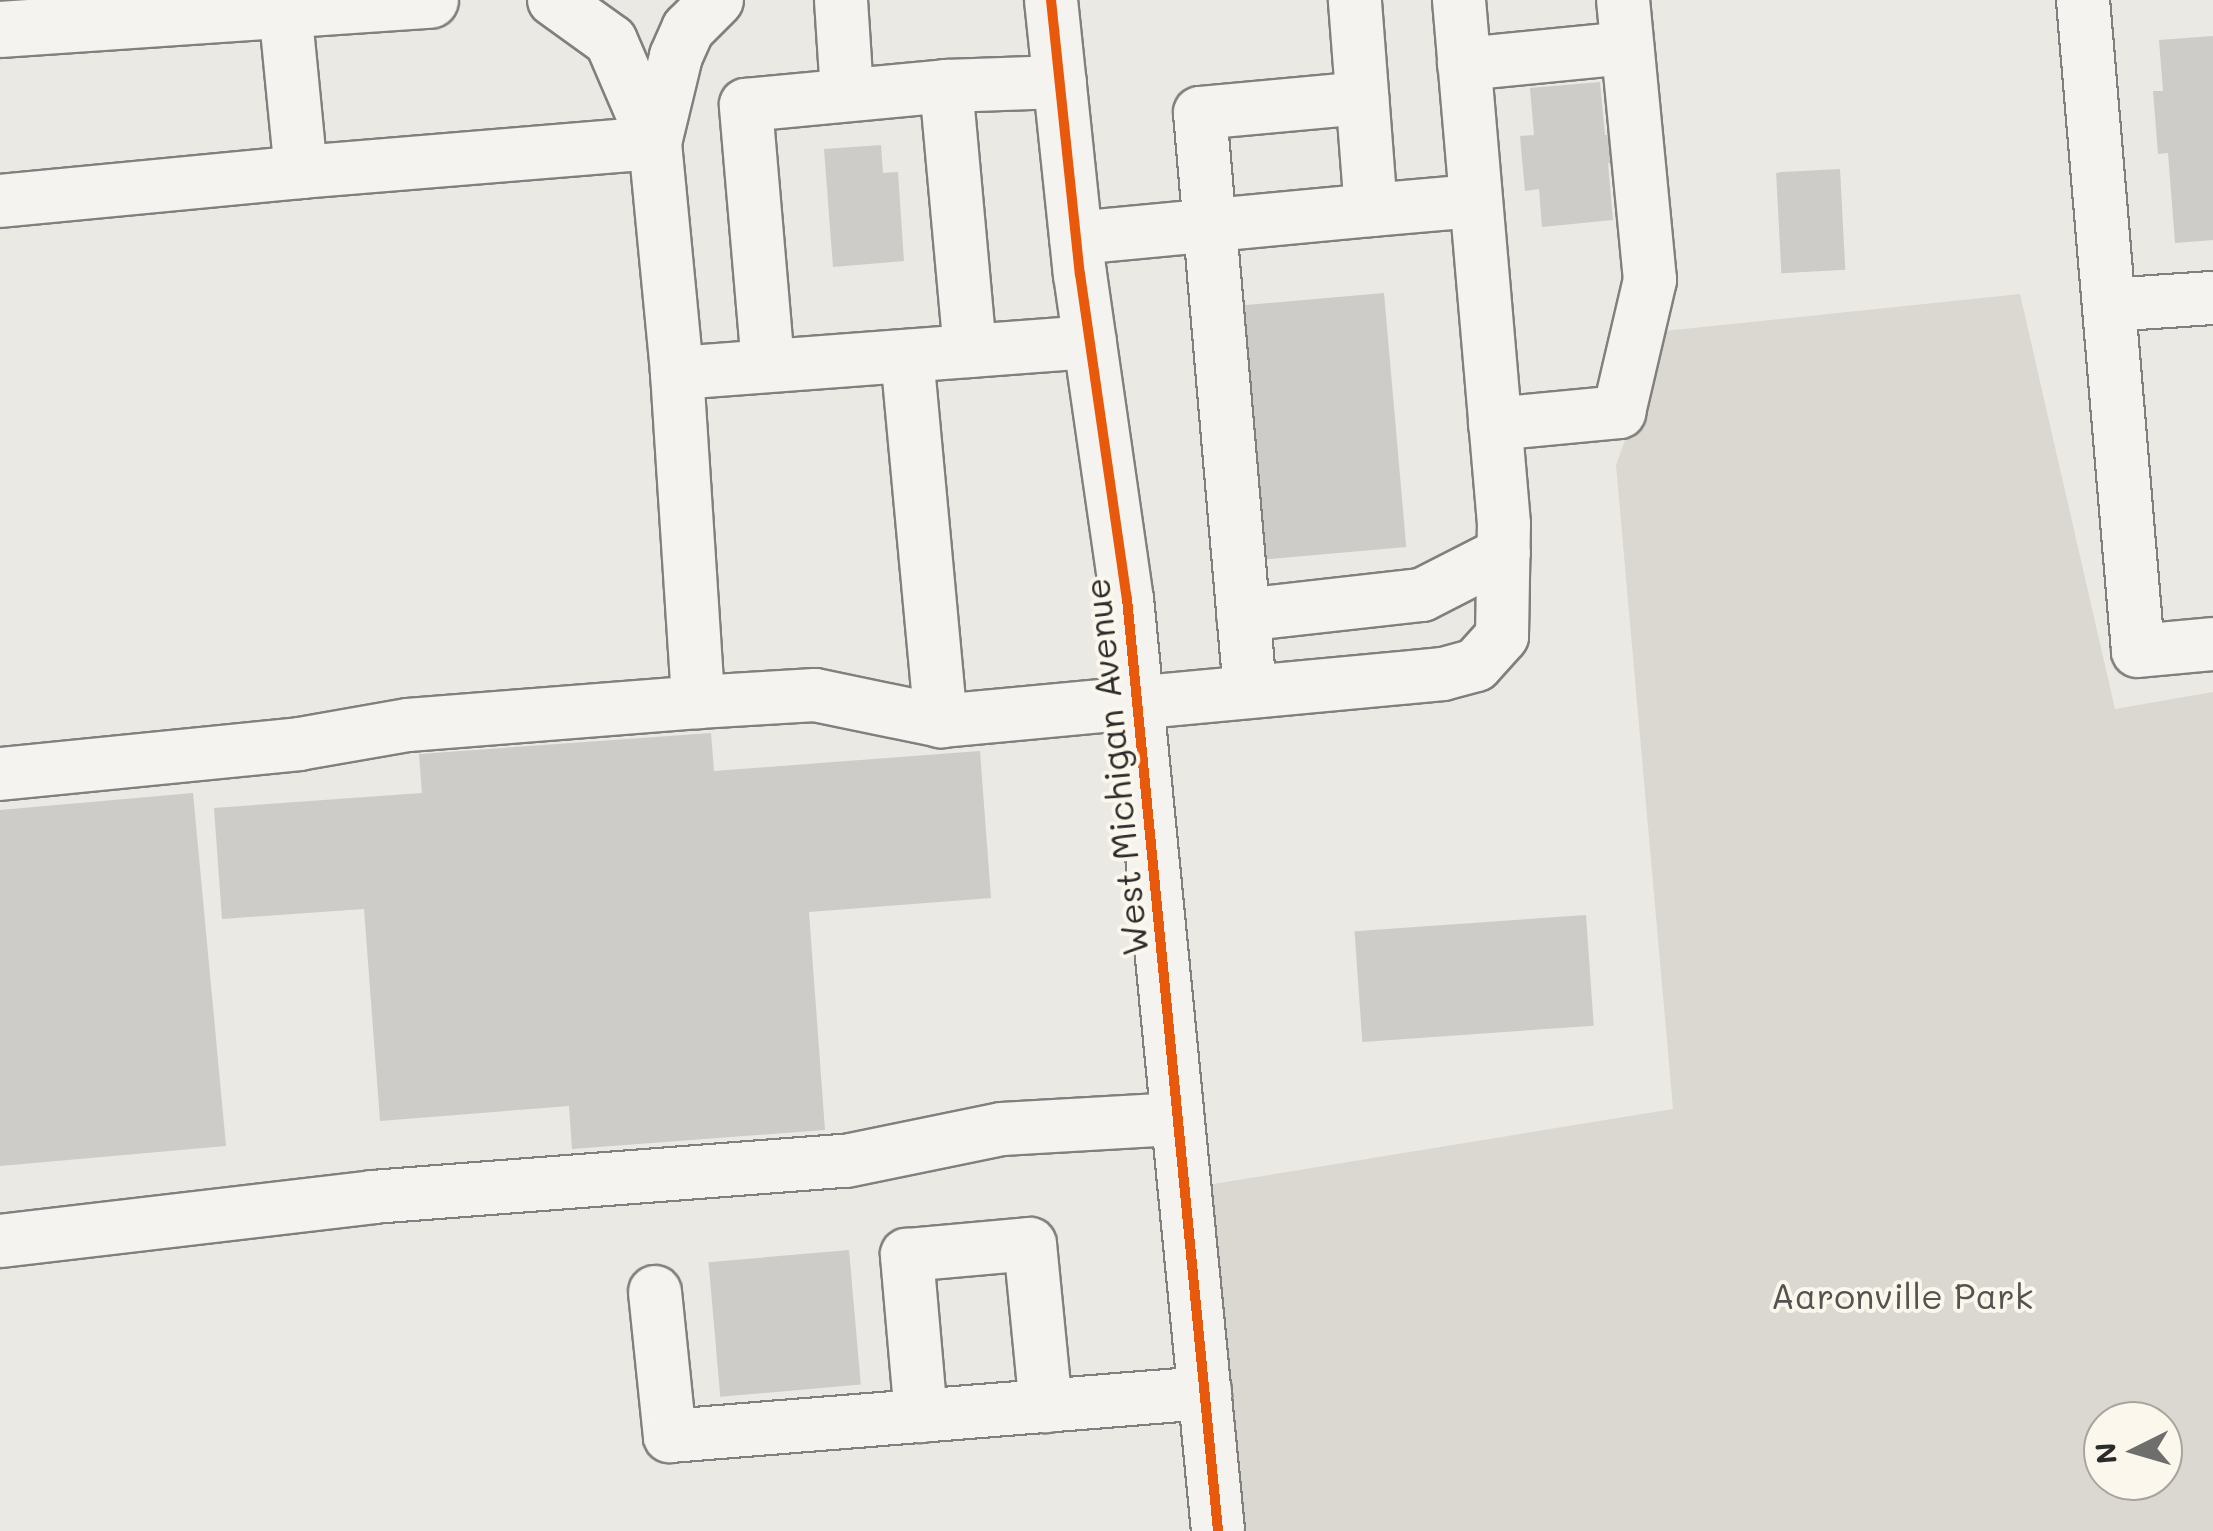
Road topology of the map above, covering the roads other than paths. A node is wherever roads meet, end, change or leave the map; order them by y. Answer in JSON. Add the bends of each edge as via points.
{"nodes":[{"id":1,"x":430,"y":0,"type":"edge"},
{"id":2,"x":554,"y":0,"type":"edge"},
{"id":3,"x":717,"y":0,"type":"edge"},
{"id":4,"x":841,"y":0,"type":"edge"},
{"id":5,"x":1051,"y":0,"type":"edge"},
{"id":6,"x":1354,"y":0,"type":"edge"},
{"id":7,"x":1458,"y":0,"type":"edge"},
{"id":8,"x":2084,"y":0,"type":"edge"},
{"id":9,"x":211,"y":7,"type":"edge"},
{"id":10,"x":286,"y":9,"type":"junction"},
{"id":11,"x":1625,"y":24,"type":"edge"},
{"id":12,"x":0,"y":29,"type":"edge"},
{"id":13,"x":1464,"y":64,"type":"junction"},
{"id":14,"x":1060,"y":82,"type":"junction"},
{"id":15,"x":946,"y":86,"type":"junction"},
{"id":16,"x":847,"y":93,"type":"junction"},
{"id":17,"x":1362,"y":98,"type":"junction"},
{"id":18,"x":655,"y":143,"type":"junction"},
{"id":19,"x":301,"y":172,"type":"junction"},
{"id":20,"x":0,"y":201,"type":"edge"},
{"id":21,"x":1474,"y":202,"type":"junction"},
{"id":22,"x":1371,"y":210,"type":"junction"},
{"id":23,"x":1210,"y":225,"type":"junction"},
{"id":24,"x":1076,"y":238,"type":"junction"},
{"id":25,"x":2213,"y":298,"type":"edge"},
{"id":26,"x":2109,"y":305,"type":"junction"},
{"id":27,"x":1090,"y":342,"type":"junction"},
{"id":28,"x":970,"y":351,"type":"junction"},
{"id":29,"x":907,"y":356,"type":"junction"},
{"id":30,"x":768,"y":364,"type":"junction"},
{"id":31,"x":678,"y":373,"type":"junction"},
{"id":32,"x":1495,"y":424,"type":"junction"},
{"id":33,"x":1504,"y":553,"type":"junction"},
{"id":34,"x":1243,"y":615,"type":"junction"},
{"id":35,"x":2213,"y":644,"type":"edge"},
{"id":36,"x":1250,"y":692,"type":"junction"},
{"id":37,"x":1138,"y":701,"type":"junction"},
{"id":38,"x":698,"y":702,"type":"junction"},
{"id":39,"x":941,"y":721,"type":"junction"},
{"id":40,"x":0,"y":774,"type":"edge"},
{"id":41,"x":1178,"y":1119,"type":"junction"},
{"id":42,"x":0,"y":1241,"type":"edge"},
{"id":43,"x":655,"y":1292,"type":"dead end"},
{"id":44,"x":1205,"y":1393,"type":"junction"},
{"id":45,"x":1046,"y":1406,"type":"junction"},
{"id":46,"x":920,"y":1416,"type":"junction"},
{"id":47,"x":1218,"y":1531,"type":"edge"}],
"edges":[{"from":1,"to":10,"type":"main road"},
{"from":2,"to":18,"type":"street","via":[[610,41]]},
{"from":3,"to":18,"type":"street","via":[[688,29],[676,56]]},
{"from":4,"to":16,"type":"street"},
{"from":5,"to":14,"type":"street","name":"West Michigan Avenue"},
{"from":6,"to":17,"type":"street"},
{"from":7,"to":13,"type":"street"},
{"from":8,"to":26,"type":"street"},
{"from":9,"to":10,"type":"main road"},
{"from":9,"to":12,"type":"main road"},
{"from":10,"to":19,"type":"street"},
{"from":11,"to":13,"type":"street"},
{"from":11,"to":32,"type":"street","via":[[1650,280],[1619,412]]},
{"from":13,"to":21,"type":"street"},
{"from":14,"to":15,"type":"street"},
{"from":14,"to":24,"type":"street","name":"West Michigan Avenue"},
{"from":15,"to":16,"type":"street"},
{"from":15,"to":28,"type":"street"},
{"from":16,"to":30,"type":"street","via":[[746,105]]},
{"from":17,"to":22,"type":"street"},
{"from":17,"to":23,"type":"street","via":[[1200,113]]},
{"from":18,"to":19,"type":"street"},
{"from":18,"to":31,"type":"street"},
{"from":19,"to":20,"type":"street"},
{"from":21,"to":22,"type":"street"},
{"from":21,"to":32,"type":"street"},
{"from":22,"to":23,"type":"street"},
{"from":23,"to":24,"type":"street"},
{"from":23,"to":34,"type":"street"},
{"from":24,"to":27,"type":"street","name":"West Michigan Avenue"},
{"from":25,"to":26,"type":"street"},
{"from":26,"to":35,"type":"street","via":[[2138,650]]},
{"from":27,"to":28,"type":"street"},
{"from":27,"to":37,"type":"street","name":"West Michigan Avenue"},
{"from":28,"to":29,"type":"street"},
{"from":29,"to":30,"type":"street"},
{"from":29,"to":39,"type":"street"},
{"from":30,"to":31,"type":"street"},
{"from":31,"to":38,"type":"street"},
{"from":32,"to":33,"type":"street"},
{"from":33,"to":34,"type":"street","via":[[1422,595]]},
{"from":33,"to":36,"type":"street","via":[[1502,636],[1476,665],[1443,674]]},
{"from":34,"to":36,"type":"street"},
{"from":36,"to":37,"type":"street"},
{"from":37,"to":39,"type":"street"},
{"from":37,"to":41,"type":"street","name":"West Michigan Avenue"},
{"from":38,"to":39,"type":"street","via":[[815,695]]},
{"from":38,"to":40,"type":"street","via":[[408,725],[299,744]]},
{"from":41,"to":42,"type":"street","via":[[1002,1129],[846,1161],[374,1197]]},
{"from":41,"to":44,"type":"street","name":"West Michigan Avenue"},
{"from":43,"to":46,"type":"street","via":[[670,1436]]},
{"from":44,"to":45,"type":"street"},
{"from":44,"to":47,"type":"street","name":"West Michigan Avenue"},
{"from":45,"to":46,"type":"street"},
{"from":45,"to":46,"type":"street","via":[[1030,1244],[907,1255]]}]}
